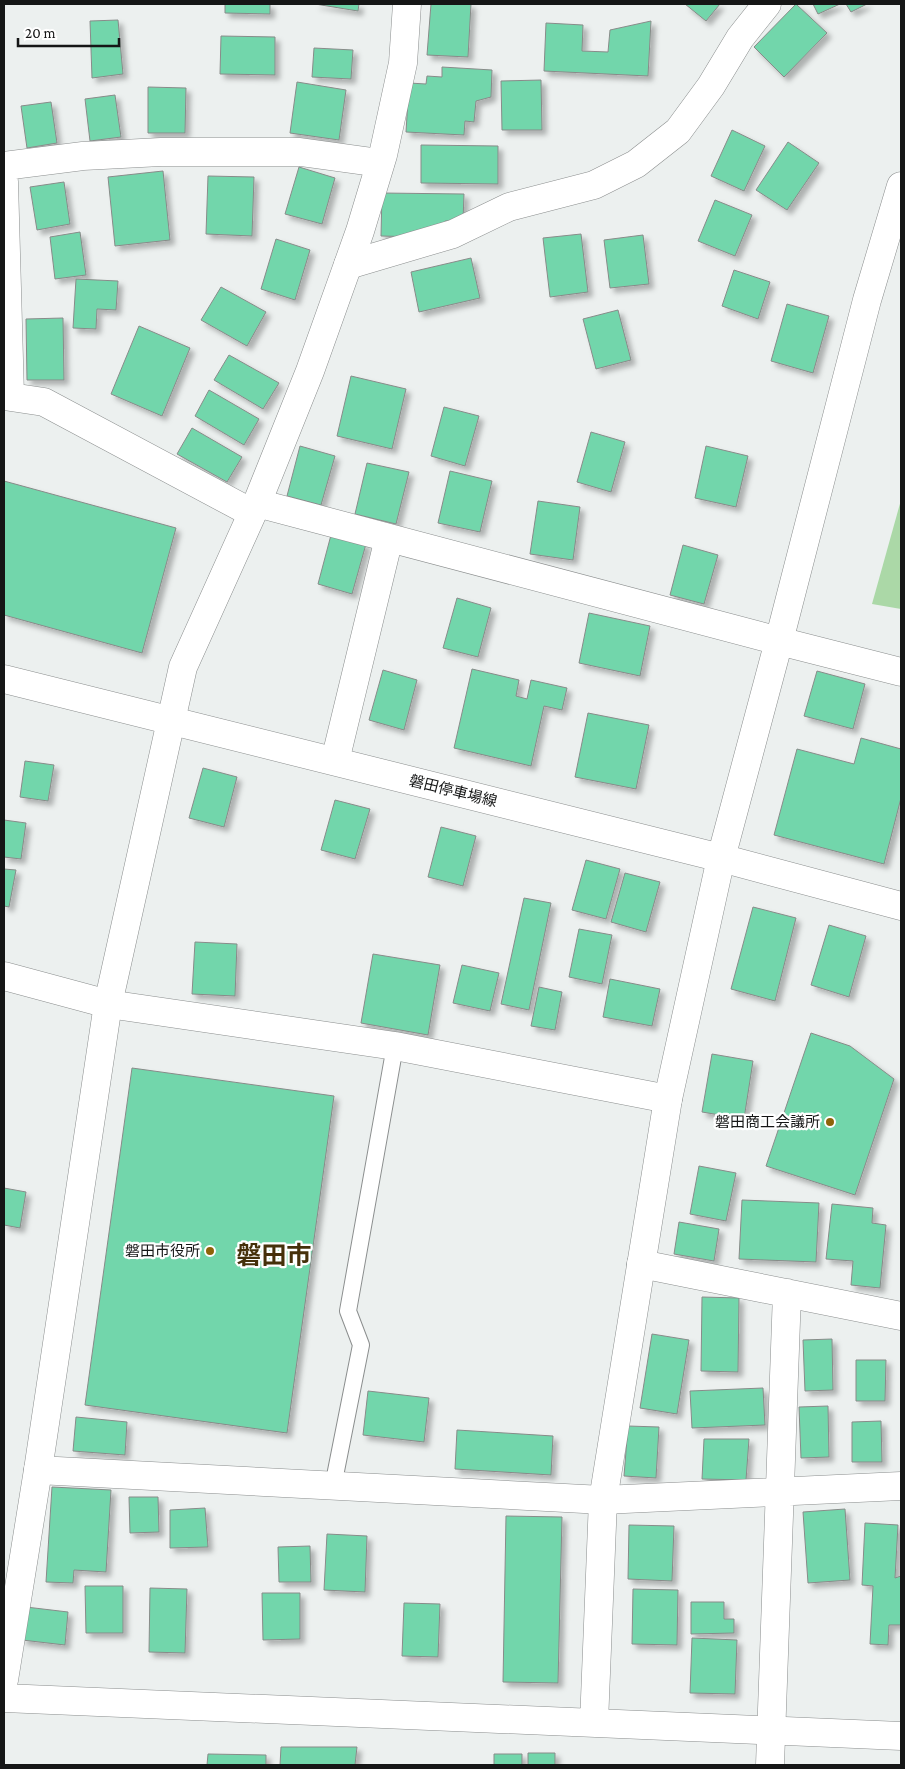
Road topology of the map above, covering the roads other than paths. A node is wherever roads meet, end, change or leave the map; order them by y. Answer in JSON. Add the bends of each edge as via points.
{"nodes":[{"id":1,"x":407,"y":4,"type":"edge"},
{"id":2,"x":767,"y":4,"type":"edge"},
{"id":3,"x":380,"y":163,"type":"junction"},
{"id":4,"x":4,"y":166,"type":"edge"},
{"id":5,"x":4,"y":182,"type":"edge"},
{"id":6,"x":901,"y":186,"type":"edge"},
{"id":7,"x":348,"y":265,"type":"junction"},
{"id":8,"x":7,"y":396,"type":"edge"},
{"id":9,"x":255,"y":508,"type":"junction"},
{"id":10,"x":389,"y":538,"type":"junction"},
{"id":11,"x":779,"y":641,"type":"junction"},
{"id":12,"x":901,"y":672,"type":"edge"},
{"id":13,"x":4,"y":679,"type":"edge"},
{"id":14,"x":171,"y":720,"type":"junction"},
{"id":15,"x":335,"y":761,"type":"junction"},
{"id":16,"x":721,"y":858,"type":"junction"},
{"id":17,"x":901,"y":906,"type":"edge"},
{"id":18,"x":4,"y":976,"type":"edge"},
{"id":19,"x":108,"y":1004,"type":"junction"},
{"id":20,"x":395,"y":1046,"type":"junction"},
{"id":21,"x":668,"y":1099,"type":"junction"},
{"id":22,"x":641,"y":1264,"type":"junction"},
{"id":23,"x":788,"y":1293,"type":"junction"},
{"id":24,"x":901,"y":1316,"type":"edge"},
{"id":25,"x":38,"y":1470,"type":"junction"},
{"id":26,"x":334,"y":1486,"type":"junction"},
{"id":27,"x":901,"y":1486,"type":"edge"},
{"id":28,"x":780,"y":1491,"type":"junction"},
{"id":29,"x":603,"y":1500,"type":"junction"},
{"id":30,"x":4,"y":1680,"type":"edge"},
{"id":31,"x":4,"y":1698,"type":"edge"},
{"id":32,"x":594,"y":1723,"type":"junction"},
{"id":33,"x":771,"y":1731,"type":"junction"},
{"id":34,"x":901,"y":1736,"type":"edge"},
{"id":35,"x":770,"y":1765,"type":"edge"}],
"edges":[{"from":1,"to":3,"type":"street","via":[[403,63]]},
{"from":2,"to":7,"type":"street","via":[[740,38],[678,131],[636,164],[594,185],[509,206],[453,234]]},
{"from":3,"to":4,"type":"street","via":[[300,152],[170,152],[83,156]]},
{"from":3,"to":7,"type":"street"},
{"from":5,"to":8,"type":"street"},
{"from":6,"to":11,"type":"street","via":[[867,300]]},
{"from":7,"to":9,"type":"street"},
{"from":8,"to":9,"type":"street","via":[[44,402]]},
{"from":9,"to":10,"type":"street"},
{"from":9,"to":14,"type":"street","via":[[183,667]]},
{"from":10,"to":11,"type":"street"},
{"from":10,"to":15,"type":"street"},
{"from":11,"to":12,"type":"street"},
{"from":11,"to":16,"type":"street"},
{"from":13,"to":14,"type":"street","name":"磐田停車場線"},
{"from":14,"to":15,"type":"street","name":"磐田停車場線"},
{"from":14,"to":19,"type":"street"},
{"from":15,"to":16,"type":"street","name":"磐田停車場線"},
{"from":16,"to":17,"type":"street","name":"磐田停車場線"},
{"from":16,"to":21,"type":"street"},
{"from":18,"to":19,"type":"street"},
{"from":19,"to":20,"type":"street"},
{"from":19,"to":25,"type":"street"},
{"from":20,"to":21,"type":"street"},
{"from":20,"to":26,"type":"lane","via":[[348,1311],[361,1345]]},
{"from":21,"to":22,"type":"street"},
{"from":22,"to":23,"type":"street"},
{"from":22,"to":29,"type":"street"},
{"from":23,"to":24,"type":"street"},
{"from":23,"to":28,"type":"street"},
{"from":25,"to":26,"type":"street"},
{"from":25,"to":30,"type":"street"},
{"from":26,"to":29,"type":"street"},
{"from":27,"to":28,"type":"street"},
{"from":28,"to":29,"type":"street"},
{"from":28,"to":33,"type":"street"},
{"from":29,"to":32,"type":"street"},
{"from":31,"to":32,"type":"street"},
{"from":32,"to":33,"type":"street"},
{"from":33,"to":34,"type":"street"},
{"from":33,"to":35,"type":"street"}]}
